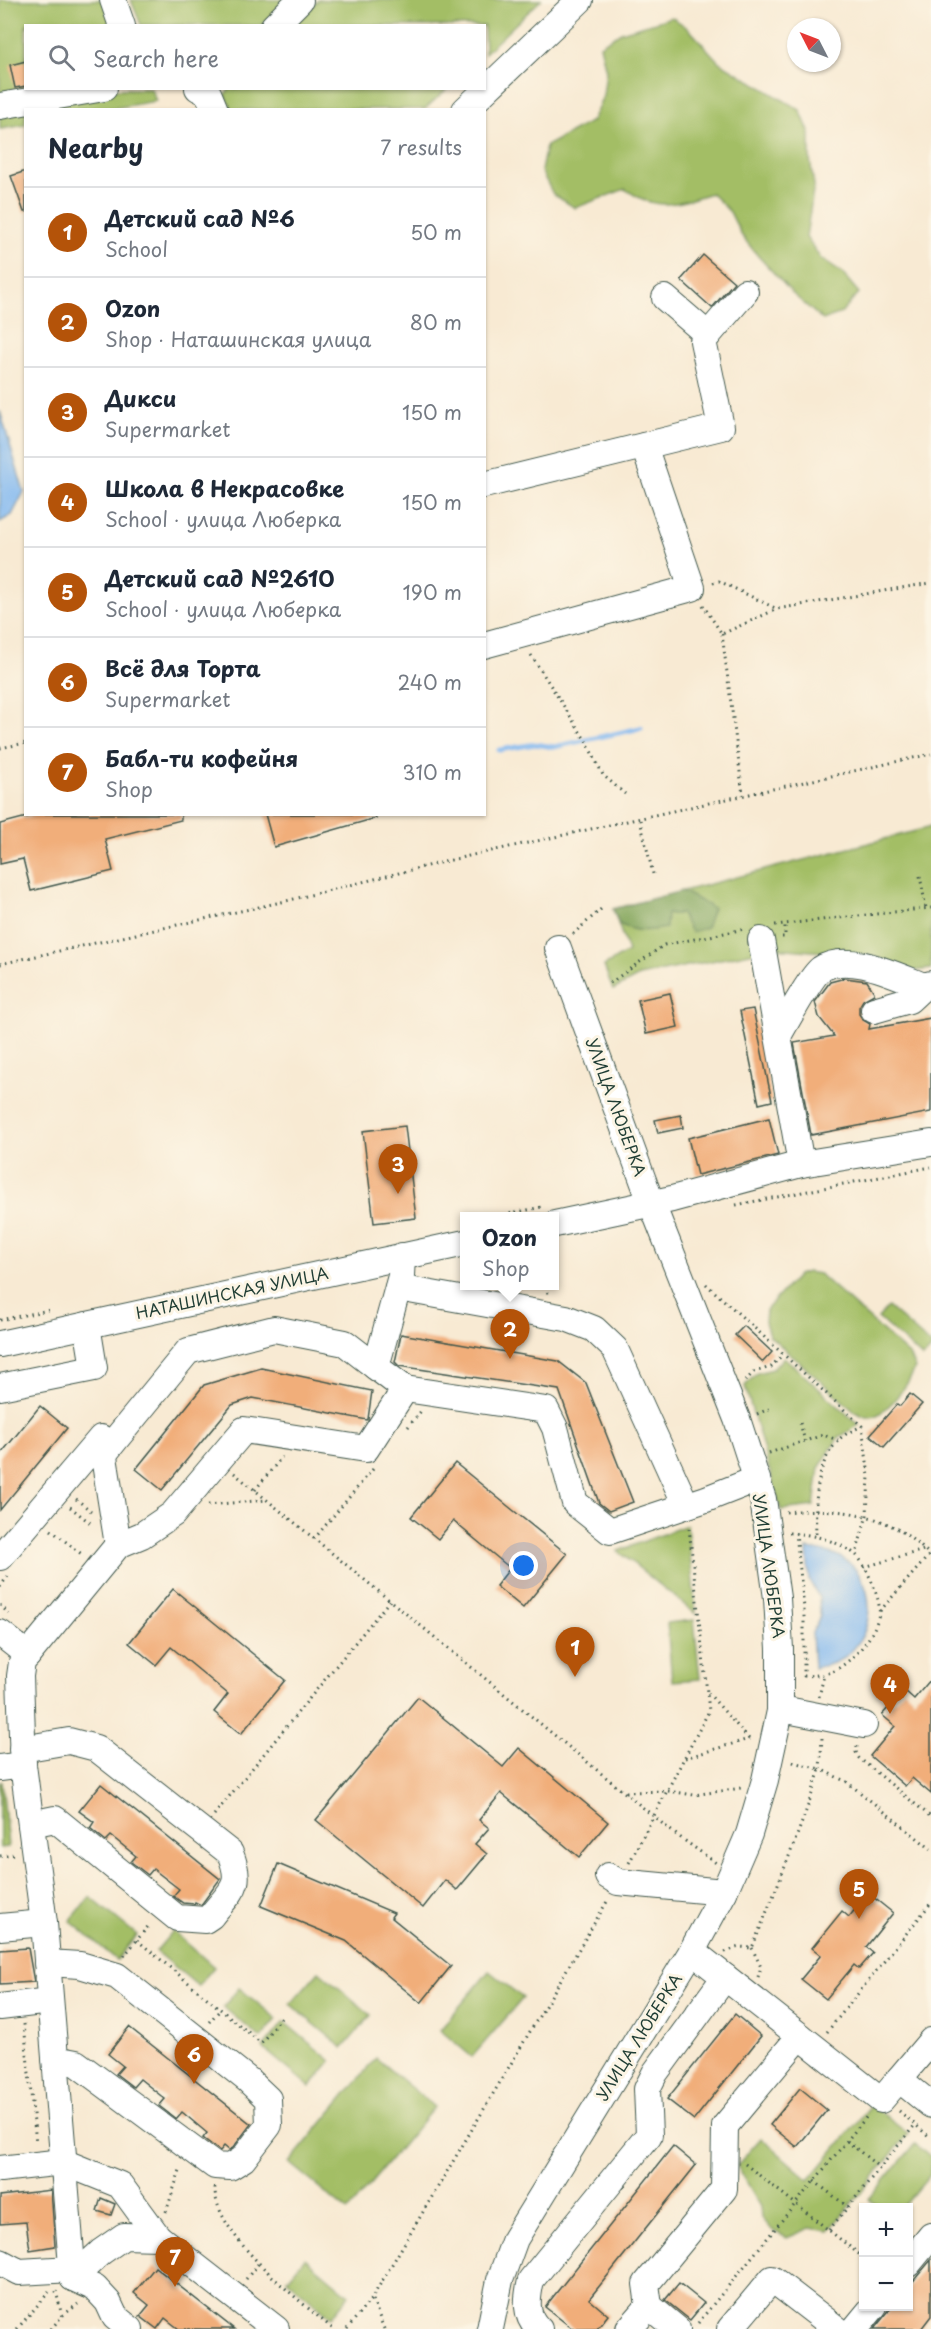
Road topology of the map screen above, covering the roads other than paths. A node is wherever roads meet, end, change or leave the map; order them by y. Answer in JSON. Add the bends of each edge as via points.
{"nodes":[{"id":1,"x":113,"y":0,"type":"edge"},
{"id":2,"x":300,"y":0,"type":"edge"},
{"id":3,"x":580,"y":0,"type":"edge"},
{"id":4,"x":121,"y":24,"type":"edge"},
{"id":5,"x":276,"y":24,"type":"edge"},
{"id":6,"x":92,"y":90,"type":"edge"},
{"id":7,"x":486,"y":90,"type":"edge"},
{"id":8,"x":486,"y":90,"type":"edge"},
{"id":9,"x":0,"y":106,"type":"edge"},
{"id":10,"x":467,"y":108,"type":"edge"},
{"id":11,"x":745,"y":292,"type":"dead end"},
{"id":12,"x":665,"y":298,"type":"dead end"},
{"id":13,"x":708,"y":335,"type":"junction"},
{"id":14,"x":644,"y":446,"type":"junction"},
{"id":15,"x":486,"y":485,"type":"edge"},
{"id":16,"x":486,"y":644,"type":"edge"},
{"id":17,"x":761,"y":940,"type":"dead end"},
{"id":18,"x":558,"y":948,"type":"road end"},
{"id":19,"x":920,"y":983,"type":"edge"},
{"id":20,"x":870,"y":984,"type":"dead end"},
{"id":21,"x":874,"y":1010,"type":"dead end"},
{"id":22,"x":778,"y":1036,"type":"junction"},
{"id":23,"x":931,"y":1143,"type":"edge"},
{"id":24,"x":801,"y":1164,"type":"junction"},
{"id":25,"x":652,"y":1204,"type":"junction"},
{"id":26,"x":559,"y":1223,"type":"edge"},
{"id":27,"x":460,"y":1244,"type":"edge"},
{"id":28,"x":402,"y":1256,"type":"junction"},
{"id":29,"x":398,"y":1288,"type":"junction"},
{"id":30,"x":87,"y":1325,"type":"junction"},
{"id":31,"x":0,"y":1344,"type":"edge"},
{"id":32,"x":376,"y":1367,"type":"junction"},
{"id":33,"x":0,"y":1387,"type":"edge"},
{"id":34,"x":405,"y":1389,"type":"junction"},
{"id":35,"x":103,"y":1455,"type":"junction"},
{"id":36,"x":757,"y":1479,"type":"junction"},
{"id":37,"x":686,"y":1505,"type":"junction"},
{"id":38,"x":118,"y":1545,"type":"junction"},
{"id":39,"x":0,"y":1557,"type":"edge"},
{"id":40,"x":0,"y":1633,"type":"edge"},
{"id":41,"x":16,"y":1669,"type":"edge"},
{"id":42,"x":780,"y":1711,"type":"junction"},
{"id":43,"x":864,"y":1725,"type":"road end"},
{"id":44,"x":15,"y":1761,"type":"edge"},
{"id":45,"x":31,"y":1824,"type":"junction"},
{"id":46,"x":613,"y":1879,"type":"road end"},
{"id":47,"x":728,"y":1883,"type":"junction"},
{"id":48,"x":44,"y":1923,"type":"junction"},
{"id":49,"x":0,"y":1927,"type":"edge"},
{"id":50,"x":692,"y":1951,"type":"junction"},
{"id":51,"x":47,"y":1963,"type":"junction"},
{"id":52,"x":719,"y":1972,"type":"junction"},
{"id":53,"x":50,"y":2001,"type":"junction"},
{"id":54,"x":11,"y":2006,"type":"edge"},
{"id":55,"x":931,"y":2041,"type":"edge"},
{"id":56,"x":808,"y":2042,"type":"junction"},
{"id":57,"x":55,"y":2059,"type":"junction"},
{"id":58,"x":899,"y":2079,"type":"junction"},
{"id":59,"x":931,"y":2105,"type":"edge"},
{"id":60,"x":63,"y":2162,"type":"junction"},
{"id":61,"x":0,"y":2169,"type":"edge"},
{"id":62,"x":931,"y":2236,"type":"edge"},
{"id":63,"x":158,"y":2237,"type":"junction"},
{"id":64,"x":913,"y":2259,"type":"edge"},
{"id":65,"x":0,"y":2262,"type":"edge"},
{"id":66,"x":80,"y":2278,"type":"junction"},
{"id":67,"x":648,"y":2306,"type":"junction"},
{"id":68,"x":871,"y":2311,"type":"edge"},
{"id":69,"x":130,"y":2329,"type":"edge"},
{"id":70,"x":276,"y":2329,"type":"edge"},
{"id":71,"x":490,"y":2329,"type":"edge"},
{"id":72,"x":539,"y":2329,"type":"edge"},
{"id":73,"x":629,"y":2329,"type":"edge"},
{"id":74,"x":676,"y":2329,"type":"edge"},
{"id":75,"x":730,"y":2329,"type":"edge"},
{"id":76,"x":837,"y":2329,"type":"edge"},
{"id":77,"x":855,"y":2329,"type":"edge"}],
"edges":[{"from":1,"to":4,"type":"street"},
{"from":2,"to":5,"type":"street"},
{"from":3,"to":8,"type":"street"},
{"from":6,"to":9,"type":"street"},
{"from":7,"to":10,"type":"street"},
{"from":11,"to":13,"type":"street"},
{"from":12,"to":13,"type":"street"},
{"from":13,"to":14,"type":"street","via":[[703,341],[721,428]]},
{"from":14,"to":15,"type":"street"},
{"from":14,"to":16,"type":"street","via":[[692,588]]},
{"from":17,"to":22,"type":"street","via":[[776,974]]},
{"from":18,"to":25,"type":"street","name":"УЛИЦА ЛЮБЕРКА"},
{"from":19,"to":20,"type":"street"},
{"from":19,"to":21,"type":"street","via":[[909,1000]]},
{"from":19,"to":22,"type":"street","via":[[845,962],[821,969]]},
{"from":22,"to":24,"type":"street"},
{"from":23,"to":24,"type":"street"},
{"from":24,"to":25,"type":"street"},
{"from":25,"to":26,"type":"street"},
{"from":25,"to":36,"type":"street","name":"УЛИЦА ЛЮБЕРКА"},
{"from":27,"to":28,"type":"street","name":"НАТАШИНСКАЯ УЛИЦА"},
{"from":28,"to":29,"type":"street"},
{"from":28,"to":30,"type":"street","name":"НАТАШИНСКАЯ УЛИЦА"},
{"from":29,"to":32,"type":"street"},
{"from":29,"to":37,"type":"street","via":[[566,1318],[594,1329],[615,1349]]},
{"from":30,"to":31,"type":"street","name":"НАТАШИНСКАЯ УЛИЦА"},
{"from":30,"to":33,"type":"street","via":[[94,1368]]},
{"from":32,"to":34,"type":"street"},
{"from":32,"to":35,"type":"street","via":[[345,1343],[274,1329],[188,1351]]},
{"from":34,"to":37,"type":"street","via":[[546,1410],[555,1428],[575,1503],[610,1531]]},
{"from":34,"to":38,"type":"street","via":[[366,1449],[244,1430],[173,1514],[142,1535]]},
{"from":35,"to":38,"type":"street"},
{"from":35,"to":39,"type":"street","via":[[101,1438]]},
{"from":36,"to":37,"type":"street"},
{"from":36,"to":42,"type":"street","name":"УЛИЦА ЛЮБЕРКА","via":[[777,1598]]},
{"from":38,"to":41,"type":"street"},
{"from":40,"to":41,"type":"street"},
{"from":41,"to":44,"type":"street"},
{"from":42,"to":43,"type":"street"},
{"from":42,"to":47,"type":"street","name":"УЛИЦА ЛЮБЕРКА","via":[[764,1746],[764,1785]]},
{"from":44,"to":45,"type":"street"},
{"from":44,"to":45,"type":"street","via":[[69,1741],[96,1748],[230,1853],[237,1883],[205,1920],[177,1918],[55,1819]]},
{"from":45,"to":48,"type":"street"},
{"from":46,"to":47,"type":"street"},
{"from":47,"to":50,"type":"street","name":"УЛИЦА ЛЮБЕРКА"},
{"from":48,"to":49,"type":"street"},
{"from":48,"to":51,"type":"street"},
{"from":50,"to":52,"type":"street"},
{"from":50,"to":71,"type":"street","name":"УЛИЦА ЛЮБЕРКА","via":[[515,2239],[500,2280]]},
{"from":51,"to":53,"type":"street"},
{"from":51,"to":57,"type":"street","via":[[80,1965],[117,1976],[268,2099],[269,2125],[243,2159],[230,2167],[215,2166],[76,2063]]},
{"from":52,"to":56,"type":"street"},
{"from":52,"to":72,"type":"street","via":[[647,2089],[649,2135],[531,2280],[526,2302],[532,2323]]},
{"from":53,"to":54,"type":"street"},
{"from":53,"to":57,"type":"street"},
{"from":55,"to":58,"type":"street"},
{"from":56,"to":58,"type":"street","via":[[889,2105]]},
{"from":56,"to":67,"type":"street","via":[[725,2126],[724,2188],[646,2284]]},
{"from":57,"to":60,"type":"street"},
{"from":58,"to":59,"type":"street"},
{"from":60,"to":61,"type":"street"},
{"from":60,"to":63,"type":"street","via":[[120,2186]]},
{"from":60,"to":66,"type":"street"},
{"from":62,"to":64,"type":"street"},
{"from":63,"to":66,"type":"street","via":[[124,2236],[101,2252]]},
{"from":63,"to":70,"type":"street"},
{"from":65,"to":66,"type":"street","via":[[19,2272]]},
{"from":66,"to":69,"type":"street","via":[[108,2302],[115,2317]]},
{"from":67,"to":73,"type":"street"},
{"from":67,"to":74,"type":"street"},
{"from":68,"to":77,"type":"street"},
{"from":75,"to":76,"type":"street","via":[[772,2279]]}]}
